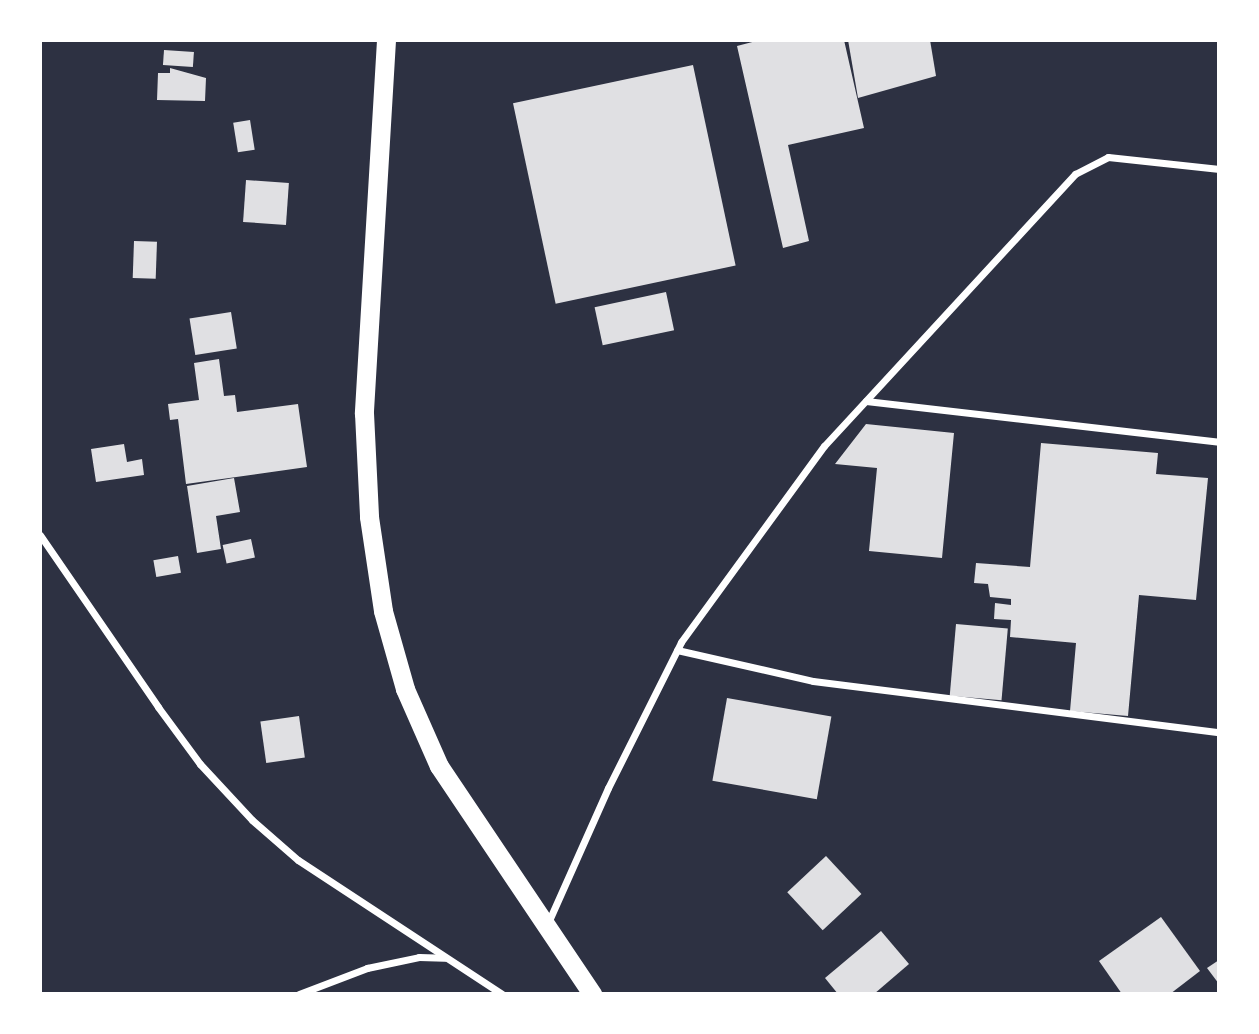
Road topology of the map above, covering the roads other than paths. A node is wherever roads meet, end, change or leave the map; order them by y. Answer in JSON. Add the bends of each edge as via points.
{"nodes":[{"id":1,"x":386,"y":40,"type":"edge"},
{"id":2,"x":1219,"y":169,"type":"edge"},
{"id":3,"x":866,"y":401,"type":"junction"},
{"id":4,"x":1219,"y":442,"type":"edge"},
{"id":5,"x":40,"y":535,"type":"edge"},
{"id":6,"x":677,"y":650,"type":"junction"},
{"id":7,"x":1219,"y":732,"type":"edge"},
{"id":8,"x":546,"y":928,"type":"junction"},
{"id":9,"x":445,"y":958,"type":"junction"},
{"id":10,"x":299,"y":994,"type":"edge"},
{"id":11,"x":502,"y":994,"type":"edge"},
{"id":12,"x":592,"y":994,"type":"edge"}],
"edges":[{"from":1,"to":8,"type":"highway","via":[[364,413],[369,517],[383,611],[405,689],[439,766]]},
{"from":2,"to":3,"type":"street","via":[[1108,157],[1075,174]]},
{"from":3,"to":4,"type":"street","via":[[966,409]]},
{"from":3,"to":6,"type":"street","via":[[824,446]]},
{"from":5,"to":9,"type":"street","via":[[165,717],[252,820],[298,860]]},
{"from":6,"to":7,"type":"street","via":[[813,681]]},
{"from":6,"to":8,"type":"street","via":[[608,788]]},
{"from":8,"to":12,"type":"highway"},
{"from":9,"to":10,"type":"street","via":[[419,957],[367,968]]},
{"from":9,"to":11,"type":"street"}]}
